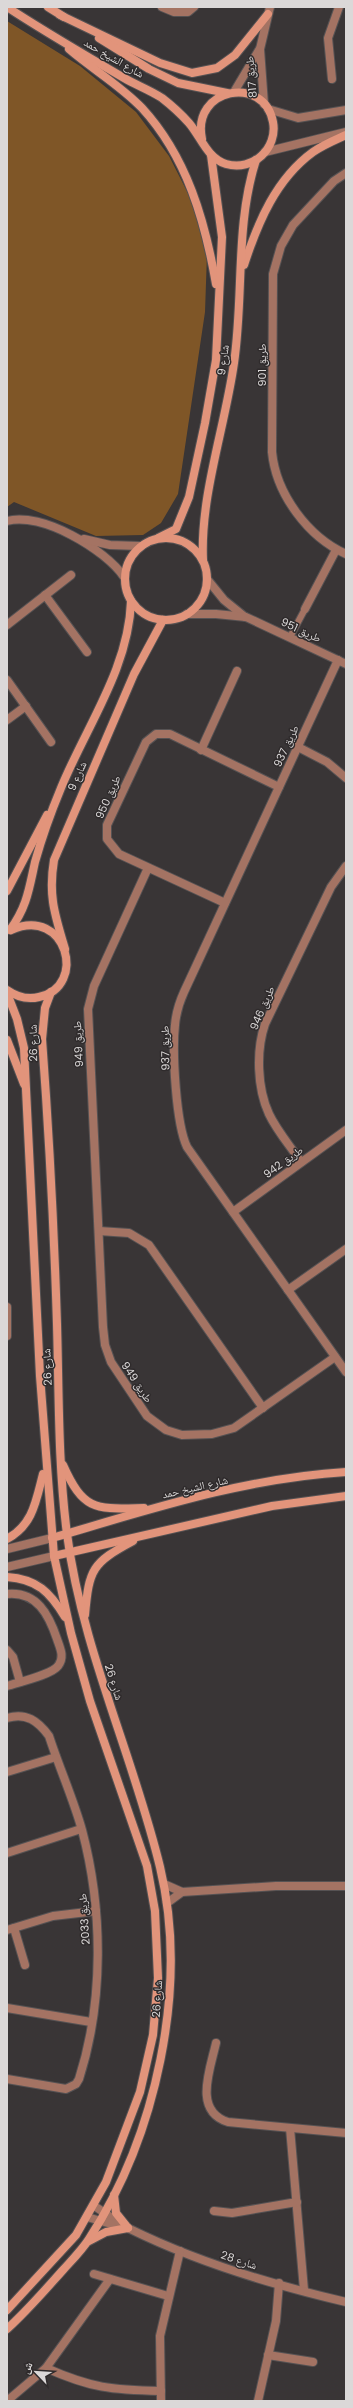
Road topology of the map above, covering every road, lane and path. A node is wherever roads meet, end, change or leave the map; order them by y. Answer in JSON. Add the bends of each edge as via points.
{"nodes":[{"id":1,"x":7,"y":7,"type":"edge"},
{"id":2,"x":48,"y":7,"type":"edge"},
{"id":3,"x":162,"y":7,"type":"edge"},
{"id":4,"x":194,"y":7,"type":"edge"},
{"id":5,"x":339,"y":7,"type":"edge"},
{"id":6,"x":269,"y":10,"type":"edge"},
{"id":7,"x":60,"y":14,"type":"junction"},
{"id":8,"x":51,"y":34,"type":"junction"},
{"id":9,"x":260,"y":49,"type":"junction"},
{"id":10,"x":332,"y":79,"type":"dead end"},
{"id":11,"x":231,"y":93,"type":"junction"},
{"id":12,"x":266,"y":107,"type":"junction"},
{"id":13,"x":346,"y":110,"type":"edge"},
{"id":14,"x":346,"y":134,"type":"edge"},
{"id":15,"x":202,"y":139,"type":"junction"},
{"id":16,"x":266,"y":152,"type":"junction"},
{"id":17,"x":211,"y":155,"type":"junction"},
{"id":18,"x":256,"y":160,"type":"junction"},
{"id":19,"x":346,"y":173,"type":"edge"},
{"id":20,"x":241,"y":275,"type":"junction"},
{"id":21,"x":218,"y":297,"type":"junction"},
{"id":22,"x":7,"y":521,"type":"edge"},
{"id":23,"x":73,"y":537,"type":"junction"},
{"id":24,"x":158,"y":538,"type":"junction"},
{"id":25,"x":140,"y":546,"type":"junction"},
{"id":26,"x":336,"y":550,"type":"junction"},
{"id":27,"x":346,"y":554,"type":"edge"},
{"id":28,"x":203,"y":560,"type":"junction"},
{"id":29,"x":71,"y":575,"type":"dead end"},
{"id":30,"x":124,"y":577,"type":"junction"},
{"id":31,"x":207,"y":579,"type":"junction"},
{"id":32,"x":45,"y":595,"type":"junction"},
{"id":33,"x":131,"y":601,"type":"junction"},
{"id":34,"x":305,"y":608,"type":"joint"},
{"id":35,"x":187,"y":614,"type":"junction"},
{"id":36,"x":246,"y":617,"type":"junction"},
{"id":37,"x":163,"y":620,"type":"junction"},
{"id":38,"x":7,"y":624,"type":"edge"},
{"id":39,"x":290,"y":637,"type":"junction"},
{"id":40,"x":87,"y":652,"type":"dead end"},
{"id":41,"x":338,"y":660,"type":"junction"},
{"id":42,"x":346,"y":664,"type":"edge"},
{"id":43,"x":237,"y":671,"type":"dead end"},
{"id":44,"x":7,"y":680,"type":"edge"},
{"id":45,"x":26,"y":706,"type":"junction"},
{"id":46,"x":7,"y":720,"type":"edge"},
{"id":47,"x":51,"y":742,"type":"dead end"},
{"id":48,"x":298,"y":746,"type":"junction"},
{"id":49,"x":201,"y":750,"type":"junction"},
{"id":50,"x":346,"y":778,"type":"edge"},
{"id":51,"x":279,"y":787,"type":"junction"},
{"id":52,"x":61,"y":788,"type":"junction"},
{"id":53,"x":346,"y":866,"type":"edge"},
{"id":54,"x":148,"y":868,"type":"junction"},
{"id":55,"x":7,"y":891,"type":"edge"},
{"id":56,"x":225,"y":903,"type":"junction"},
{"id":57,"x":9,"y":931,"type":"edge"},
{"id":58,"x":65,"y":949,"type":"junction"},
{"id":59,"x":7,"y":992,"type":"edge"},
{"id":60,"x":51,"y":992,"type":"junction"},
{"id":61,"x":7,"y":1040,"type":"edge"},
{"id":62,"x":28,"y":1096,"type":"junction"},
{"id":63,"x":346,"y":1130,"type":"edge"},
{"id":64,"x":301,"y":1162,"type":"junction"},
{"id":65,"x":233,"y":1212,"type":"junction"},
{"id":66,"x":99,"y":1231,"type":"junction"},
{"id":67,"x":346,"y":1248,"type":"edge"},
{"id":68,"x":288,"y":1290,"type":"junction"},
{"id":69,"x":7,"y":1307,"type":"edge"},
{"id":70,"x":7,"y":1336,"type":"edge"},
{"id":71,"x":335,"y":1357,"type":"junction"},
{"id":72,"x":346,"y":1372,"type":"edge"},
{"id":73,"x":263,"y":1408,"type":"junction"},
{"id":74,"x":60,"y":1459,"type":"junction"},
{"id":75,"x":46,"y":1466,"type":"junction"},
{"id":76,"x":346,"y":1472,"type":"edge"},
{"id":77,"x":346,"y":1496,"type":"edge"},
{"id":78,"x":155,"y":1508,"type":"junction"},
{"id":79,"x":67,"y":1533,"type":"junction"},
{"id":80,"x":143,"y":1535,"type":"junction"},
{"id":81,"x":52,"y":1538,"type":"junction"},
{"id":82,"x":7,"y":1539,"type":"edge"},
{"id":83,"x":7,"y":1549,"type":"edge"},
{"id":84,"x":70,"y":1553,"type":"junction"},
{"id":85,"x":54,"y":1556,"type":"junction"},
{"id":86,"x":7,"y":1567,"type":"edge"},
{"id":87,"x":7,"y":1577,"type":"edge"},
{"id":88,"x":7,"y":1594,"type":"edge"},
{"id":89,"x":68,"y":1622,"type":"junction"},
{"id":90,"x":84,"y":1622,"type":"junction"},
{"id":91,"x":7,"y":1650,"type":"edge"},
{"id":92,"x":20,"y":1682,"type":"junction"},
{"id":93,"x":7,"y":1686,"type":"edge"},
{"id":94,"x":7,"y":1718,"type":"edge"},
{"id":95,"x":56,"y":1757,"type":"junction"},
{"id":96,"x":7,"y":1772,"type":"edge"},
{"id":97,"x":81,"y":1830,"type":"junction"},
{"id":98,"x":7,"y":1853,"type":"edge"},
{"id":99,"x":164,"y":1884,"type":"junction"},
{"id":100,"x":346,"y":1886,"type":"edge"},
{"id":101,"x":182,"y":1892,"type":"junction"},
{"id":102,"x":167,"y":1903,"type":"junction"},
{"id":103,"x":96,"y":1911,"type":"junction"},
{"id":104,"x":10,"y":1929,"type":"edge"},
{"id":105,"x":25,"y":1966,"type":"dead end"},
{"id":106,"x":7,"y":2008,"type":"edge"},
{"id":107,"x":91,"y":2022,"type":"junction"},
{"id":108,"x":216,"y":2043,"type":"dead end"},
{"id":109,"x":7,"y":2079,"type":"edge"},
{"id":110,"x":290,"y":2128,"type":"junction"},
{"id":111,"x":346,"y":2133,"type":"edge"},
{"id":112,"x":114,"y":2194,"type":"junction"},
{"id":113,"x":296,"y":2202,"type":"junction"},
{"id":114,"x":94,"y":2206,"type":"junction"},
{"id":115,"x":214,"y":2211,"type":"dead end"},
{"id":116,"x":104,"y":2212,"type":"junction"},
{"id":117,"x":87,"y":2216,"type":"junction"},
{"id":118,"x":100,"y":2221,"type":"junction"},
{"id":119,"x":128,"y":2228,"type":"junction"},
{"id":120,"x":87,"y":2242,"type":"junction"},
{"id":121,"x":180,"y":2251,"type":"junction"},
{"id":122,"x":94,"y":2274,"type":"dead end"},
{"id":123,"x":110,"y":2279,"type":"junction"},
{"id":124,"x":279,"y":2283,"type":"junction"},
{"id":125,"x":304,"y":2290,"type":"junction"},
{"id":126,"x":168,"y":2296,"type":"junction"},
{"id":127,"x":345,"y":2304,"type":"edge"},
{"id":128,"x":7,"y":2310,"type":"edge"},
{"id":129,"x":7,"y":2329,"type":"edge"},
{"id":130,"x":268,"y":2356,"type":"junction"},
{"id":131,"x":313,"y":2362,"type":"dead end"},
{"id":132,"x":46,"y":2368,"type":"junction"},
{"id":133,"x":161,"y":2391,"type":"junction"},
{"id":134,"x":7,"y":2401,"type":"edge"},
{"id":135,"x":161,"y":2401,"type":"edge"},
{"id":136,"x":258,"y":2401,"type":"edge"}],
"edges":[{"from":1,"to":8,"type":"main road","name":"شارع الشيخ حمد"},
{"from":2,"to":7,"type":"main road","name":"شارع الشيخ حمد"},
{"from":3,"to":4,"type":"street","via":[[174,12],[188,12]]},
{"from":5,"to":10,"type":"street","via":[[328,38]]},
{"from":6,"to":7,"type":"main road","via":[[235,55],[217,68],[192,73],[160,63]]},
{"from":6,"to":9,"type":"street","name":"طريق 817"},
{"from":7,"to":11,"type":"main road","name":"شارع الشيخ حمد","via":[[156,73],[178,83]]},
{"from":8,"to":15,"type":"main road","name":"شارع الشيخ حمد","via":[[161,98]]},
{"from":8,"to":21,"type":"main road","via":[[141,108],[163,135],[197,202],[209,243]]},
{"from":9,"to":11,"type":"street","name":"طريق 817"},
{"from":9,"to":12,"type":"street","name":"طريق 817"},
{"from":11,"to":12,"type":"main road","via":[[248,94]]},
{"from":11,"to":15,"type":"main road","via":[[215,99],[206,109],[200,127]]},
{"from":12,"to":13,"type":"street","via":[[298,118]]},
{"from":12,"to":16,"type":"main road","via":[[273,121],[274,134]]},
{"from":14,"to":16,"type":"street"},
{"from":14,"to":20,"type":"main road","via":[[314,151],[298,164],[278,188],[257,226]]},
{"from":15,"to":17,"type":"main road"},
{"from":16,"to":18,"type":"main road"},
{"from":17,"to":18,"type":"main road","via":[[233,166],[246,165]]},
{"from":17,"to":21,"type":"main road","name":"شارع 9","via":[[222,237]]},
{"from":18,"to":20,"type":"main road","name":"شارع 9","via":[[246,196]]},
{"from":19,"to":26,"type":"street","name":"طريق 901","via":[[329,185],[293,225],[281,246],[273,274],[273,462],[285,494],[296,511],[311,530]]},
{"from":20,"to":28,"type":"main road","name":"شارع 9","via":[[234,362],[203,524]]},
{"from":21,"to":24,"type":"main road","name":"شارع 9","via":[[216,360],[189,497],[176,529]]},
{"from":22,"to":23,"type":"street","via":[[29,519]]},
{"from":23,"to":25,"type":"street","via":[[110,546]]},
{"from":23,"to":30,"type":"street","via":[[109,559]]},
{"from":24,"to":25,"type":"main road"},
{"from":24,"to":28,"type":"main road","via":[[179,539],[197,552]]},
{"from":25,"to":30,"type":"main road","via":[[129,560]]},
{"from":26,"to":27,"type":"street","name":"طريق 901"},
{"from":26,"to":34,"type":"street"},
{"from":28,"to":31,"type":"main road"},
{"from":29,"to":32,"type":"street"},
{"from":30,"to":33,"type":"main road"},
{"from":31,"to":35,"type":"main road","via":[[202,599]]},
{"from":31,"to":36,"type":"street","name":"طريق 951","via":[[224,600]]},
{"from":32,"to":38,"type":"street"},
{"from":32,"to":40,"type":"street"},
{"from":33,"to":37,"type":"main road","via":[[145,614]]},
{"from":33,"to":52,"type":"main road","name":"شارع 9","via":[[131,617],[124,651]]},
{"from":34,"to":39,"type":"street"},
{"from":35,"to":36,"type":"street","name":"طريق 951"},
{"from":35,"to":37,"type":"main road","via":[[176,619]]},
{"from":36,"to":39,"type":"street","name":"طريق 951"},
{"from":37,"to":58,"type":"main road","name":"شارع 9","via":[[134,674],[54,860],[51,901]]},
{"from":39,"to":41,"type":"street","name":"طريق 951"},
{"from":41,"to":42,"type":"street","name":"طريق 951"},
{"from":41,"to":48,"type":"street","name":"طريق 937"},
{"from":43,"to":49,"type":"street"},
{"from":44,"to":45,"type":"street"},
{"from":45,"to":46,"type":"street"},
{"from":45,"to":47,"type":"street"},
{"from":48,"to":50,"type":"street","via":[[327,762]]},
{"from":48,"to":51,"type":"street","name":"طريق 937"},
{"from":49,"to":51,"type":"street","name":"طريق 950"},
{"from":49,"to":54,"type":"street","name":"طريق 950","via":[[170,734],[151,736],[107,825],[107,839],[113,849]]},
{"from":51,"to":56,"type":"street","name":"طريق 937"},
{"from":52,"to":55,"type":"main road"},
{"from":52,"to":57,"type":"main road","name":"شارع 9","via":[[36,862],[28,899]]},
{"from":53,"to":64,"type":"street","name":"طريق 946","via":[[331,887],[266,1024],[260,1047],[262,1091],[266,1106],[272,1120]]},
{"from":54,"to":56,"type":"street","name":"طريق 950"},
{"from":54,"to":66,"type":"street","name":"طريق 949","via":[[94,986],[88,1009]]},
{"from":56,"to":65,"type":"street","name":"طريق 937","via":[[180,1000],[174,1040],[181,1132],[191,1154]]},
{"from":57,"to":58,"type":"main road","via":[[20,925],[42,926],[60,939]]},
{"from":58,"to":60,"type":"main road","name":"شارع 9","via":[[66,968],[63,977]]},
{"from":59,"to":60,"type":"main road","via":[[23,998],[33,998]]},
{"from":59,"to":62,"type":"main road","name":"شارع 26","via":[[24,1048]]},
{"from":60,"to":74,"type":"main road","name":"شارع 26","via":[[45,1008],[42,1039],[56,1284]]},
{"from":61,"to":62,"type":"main road"},
{"from":62,"to":75,"type":"main road","name":"شارع 26"},
{"from":63,"to":64,"type":"street","name":"طريق 942"},
{"from":64,"to":65,"type":"street","name":"طريق 942"},
{"from":65,"to":68,"type":"street","name":"طريق 937"},
{"from":66,"to":73,"type":"street","via":[[129,1233],[149,1245]]},
{"from":66,"to":73,"type":"street","name":"طريق 949","via":[[105,1345],[115,1370],[147,1416],[159,1426],[174,1433],[212,1434],[234,1428]]},
{"from":67,"to":68,"type":"street"},
{"from":68,"to":71,"type":"street","name":"طريق 937"},
{"from":69,"to":70,"type":"street"},
{"from":71,"to":72,"type":"street","name":"طريق 937"},
{"from":71,"to":73,"type":"street","name":"طريق 949"},
{"from":74,"to":78,"type":"main road","via":[[77,1493],[89,1502],[110,1508]]},
{"from":74,"to":79,"type":"main road","name":"شارع 26"},
{"from":75,"to":81,"type":"main road","name":"شارع 26"},
{"from":75,"to":82,"type":"main road","via":[[32,1515],[19,1531]]},
{"from":76,"to":78,"type":"main road","name":"شارع الشيخ حمد","via":[[241,1487]]},
{"from":77,"to":80,"type":"main road","via":[[272,1506]]},
{"from":78,"to":79,"type":"main road","name":"شارع الشيخ حمد"},
{"from":79,"to":81,"type":"main road","name":"شارع الشيخ حمد"},
{"from":79,"to":84,"type":"main road","name":"شارع 26"},
{"from":80,"to":84,"type":"main road"},
{"from":80,"to":90,"type":"main road","via":[[107,1555],[95,1567],[87,1586]]},
{"from":81,"to":83,"type":"street"},
{"from":81,"to":85,"type":"main road","name":"شارع 26"},
{"from":84,"to":85,"type":"main road"},
{"from":84,"to":90,"type":"main road","name":"شارع 26"},
{"from":85,"to":86,"type":"street"},
{"from":85,"to":89,"type":"main road","name":"شارع 26"},
{"from":87,"to":89,"type":"main road","via":[[27,1580],[44,1588],[53,1597]]},
{"from":88,"to":92,"type":"street","via":[[23,1595],[41,1606],[49,1617],[62,1654],[60,1663],[54,1670]]},
{"from":89,"to":114,"type":"main road","name":"شارع 26","via":[[90,1701],[147,1866],[155,1910],[158,1955],[153,2035],[140,2092],[120,2150]]},
{"from":90,"to":99,"type":"main road","name":"شارع 26","via":[[134,1774]]},
{"from":91,"to":92,"type":"street","via":[[13,1657]]},
{"from":92,"to":93,"type":"street"},
{"from":94,"to":95,"type":"street","name":"طريق 2033","via":[[32,1718],[49,1736]]},
{"from":95,"to":96,"type":"street"},
{"from":95,"to":97,"type":"street","name":"طريق 2033"},
{"from":97,"to":98,"type":"street"},
{"from":97,"to":103,"type":"street","name":"طريق 2033","via":[[91,1871]]},
{"from":99,"to":101,"type":"street"},
{"from":99,"to":102,"type":"main road","name":"شارع 26"},
{"from":100,"to":101,"type":"street","via":[[276,1886]]},
{"from":101,"to":102,"type":"street"},
{"from":102,"to":112,"type":"main road","name":"شارع 26","via":[[170,1961],[167,2018],[161,2057],[152,2095],[135,2146]]},
{"from":103,"to":104,"type":"street","via":[[53,1916]]},
{"from":103,"to":107,"type":"street","name":"طريق 2033","via":[[97,1978]]},
{"from":104,"to":105,"type":"street"},
{"from":106,"to":107,"type":"street"},
{"from":107,"to":109,"type":"street","name":"طريق 2033","via":[[81,2074],[76,2084],[60,2088]]},
{"from":108,"to":110,"type":"street","via":[[206,2097],[211,2113],[218,2119],[228,2122]]},
{"from":110,"to":111,"type":"street"},
{"from":110,"to":113,"type":"street"},
{"from":112,"to":116,"type":"main road","name":"شارع 26"},
{"from":112,"to":119,"type":"main road","via":[[116,2213]]},
{"from":113,"to":115,"type":"street","via":[[232,2213]]},
{"from":113,"to":125,"type":"street"},
{"from":114,"to":116,"type":"street","name":"شارع 28"},
{"from":114,"to":117,"type":"main road","name":"شارع 26"},
{"from":116,"to":118,"type":"main road","name":"شارع 26"},
{"from":116,"to":119,"type":"street","name":"شارع 28"},
{"from":117,"to":118,"type":"street","name":"شارع 28"},
{"from":117,"to":128,"type":"main road","name":"شارع 26","via":[[76,2235]]},
{"from":118,"to":119,"type":"street","name":"شارع 28"},
{"from":118,"to":120,"type":"main road","name":"شارع 26"},
{"from":119,"to":120,"type":"main road","via":[[106,2232]]},
{"from":119,"to":121,"type":"street","name":"شارع 28"},
{"from":120,"to":129,"type":"main road","name":"شارع 26","via":[[35,2302]]},
{"from":121,"to":124,"type":"street","name":"شارع 28"},
{"from":121,"to":126,"type":"street"},
{"from":122,"to":123,"type":"street"},
{"from":123,"to":126,"type":"street"},
{"from":123,"to":132,"type":"street"},
{"from":124,"to":125,"type":"street","name":"شارع 28"},
{"from":124,"to":130,"type":"street","via":[[279,2306]]},
{"from":125,"to":127,"type":"street","name":"شارع 28"},
{"from":126,"to":133,"type":"street","via":[[160,2336]]},
{"from":130,"to":131,"type":"street"},
{"from":130,"to":136,"type":"street"},
{"from":132,"to":133,"type":"street","via":[[86,2384],[115,2390]]},
{"from":132,"to":134,"type":"street"},
{"from":133,"to":135,"type":"street"}]}
